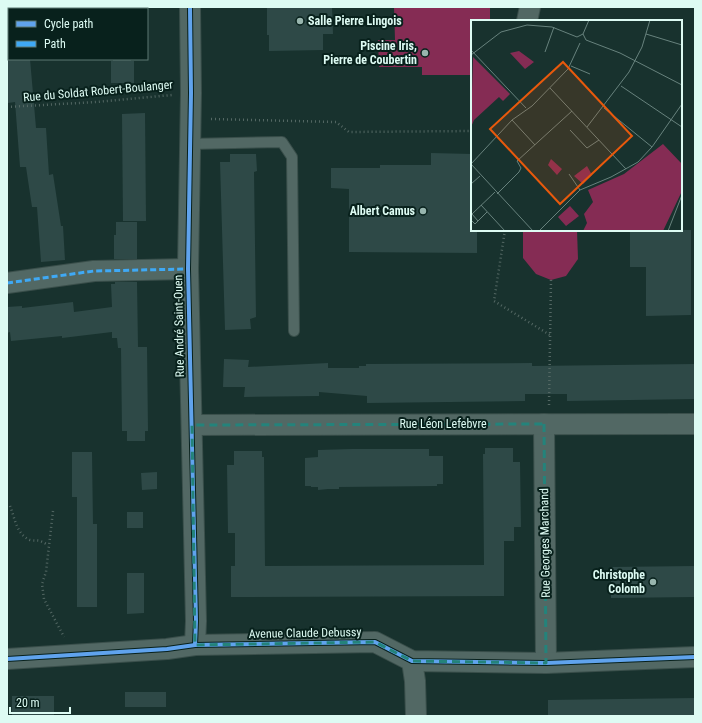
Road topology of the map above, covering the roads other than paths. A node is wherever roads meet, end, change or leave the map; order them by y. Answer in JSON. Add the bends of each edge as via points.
{"nodes":[{"id":1,"x":190,"y":7,"type":"edge"},
{"id":2,"x":530,"y":7,"type":"edge"},
{"id":3,"x":527,"y":20,"type":"edge"},
{"id":4,"x":190,"y":144,"type":"junction"},
{"id":5,"x":188,"y":268,"type":"junction"},
{"id":6,"x":7,"y":283,"type":"edge"},
{"id":7,"x":294,"y":331,"type":"dead end"},
{"id":8,"x":546,"y":424,"type":"junction"},
{"id":9,"x":695,"y":424,"type":"edge"},
{"id":10,"x":192,"y":425,"type":"junction"},
{"id":11,"x":195,"y":645,"type":"junction"},
{"id":12,"x":695,"y":656,"type":"edge"},
{"id":13,"x":7,"y":659,"type":"edge"},
{"id":14,"x":412,"y":660,"type":"junction"},
{"id":15,"x":546,"y":663,"type":"junction"},
{"id":16,"x":416,"y":716,"type":"edge"}],
"edges":[{"from":1,"to":4,"type":"street","name":"Rue André Saint-Ouen"},
{"from":2,"to":3,"type":"street"},
{"from":4,"to":5,"type":"street","name":"Rue André Saint-Ouen"},
{"from":4,"to":7,"type":"lane","via":[[282,142],[292,157]]},
{"from":5,"to":6,"type":"street","via":[[94,271]]},
{"from":5,"to":10,"type":"street","name":"Rue André Saint-Ouen"},
{"from":8,"to":9,"type":"street","name":"Rue Léon Lefebvre"},
{"from":8,"to":10,"type":"street","name":"Rue Léon Lefebvre"},
{"from":8,"to":15,"type":"street","name":"Rue Georges Marchand"},
{"from":10,"to":11,"type":"street","name":"Rue André Saint-Ouen"},
{"from":11,"to":13,"type":"street","name":"Avenue Claude Debussy"},
{"from":11,"to":14,"type":"street","name":"Avenue Claude Debussy","via":[[375,642]]},
{"from":12,"to":15,"type":"street","name":"Avenue Claude Debussy"},
{"from":14,"to":15,"type":"street","name":"Avenue Claude Debussy"},
{"from":14,"to":16,"type":"street"}]}
